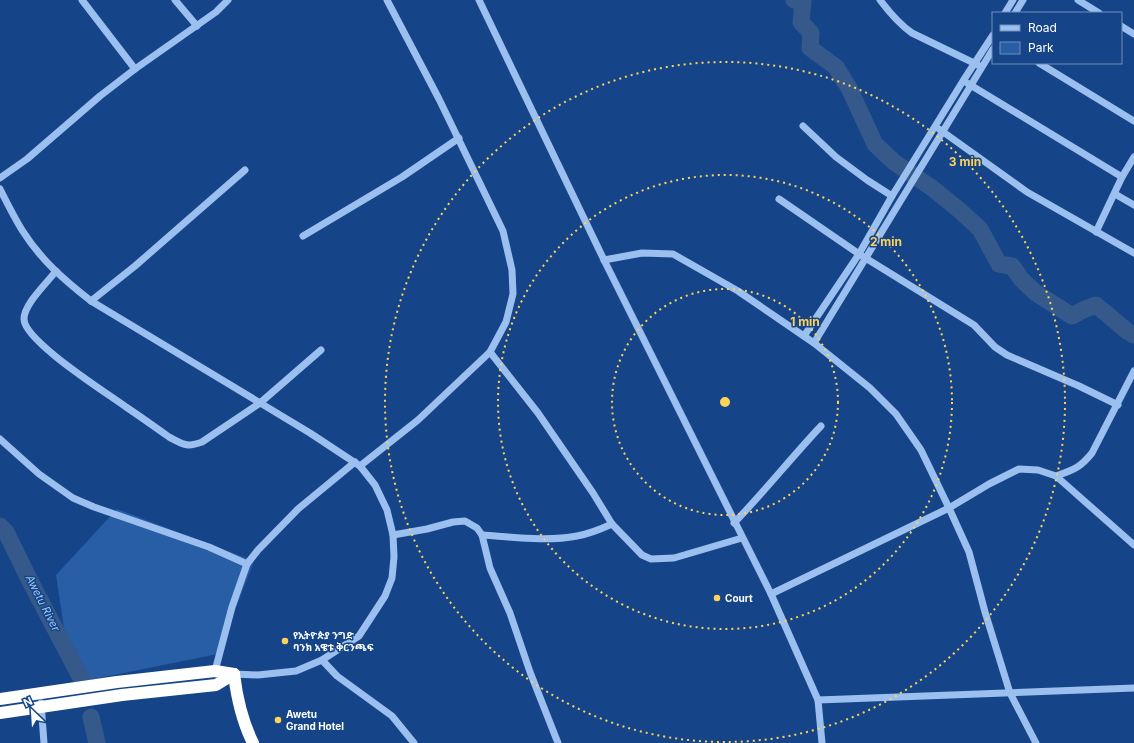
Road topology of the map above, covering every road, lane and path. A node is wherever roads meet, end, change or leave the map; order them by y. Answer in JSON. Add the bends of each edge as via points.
{"nodes":[{"id":1,"x":82,"y":0,"type":"edge"},
{"id":2,"x":175,"y":0,"type":"edge"},
{"id":3,"x":228,"y":0,"type":"edge"},
{"id":4,"x":387,"y":0,"type":"edge"},
{"id":5,"x":479,"y":0,"type":"edge"},
{"id":6,"x":880,"y":0,"type":"edge"},
{"id":7,"x":1013,"y":0,"type":"edge"},
{"id":8,"x":1023,"y":0,"type":"edge"},
{"id":9,"x":1078,"y":0,"type":"edge"},
{"id":10,"x":1007,"y":12,"type":"edge"},
{"id":11,"x":1016,"y":12,"type":"edge"},
{"id":12,"x":1097,"y":12,"type":"edge"},
{"id":13,"x":197,"y":26,"type":"junction"},
{"id":14,"x":1122,"y":27,"type":"edge"},
{"id":15,"x":1134,"y":34,"type":"edge"},
{"id":16,"x":992,"y":37,"type":"edge"},
{"id":17,"x":992,"y":49,"type":"edge"},
{"id":18,"x":1041,"y":64,"type":"edge"},
{"id":19,"x":978,"y":65,"type":"junction"},
{"id":20,"x":135,"y":70,"type":"junction"},
{"id":21,"x":963,"y":81,"type":"junction"},
{"id":22,"x":970,"y":84,"type":"junction"},
{"id":23,"x":1134,"y":121,"type":"edge"},
{"id":24,"x":803,"y":126,"type":"dead end"},
{"id":25,"x":934,"y":127,"type":"junction"},
{"id":26,"x":942,"y":131,"type":"junction"},
{"id":27,"x":458,"y":138,"type":"junction"},
{"id":28,"x":1134,"y":157,"type":"edge"},
{"id":29,"x":244,"y":170,"type":"dead end"},
{"id":30,"x":1122,"y":177,"type":"junction"},
{"id":31,"x":0,"y":178,"type":"edge"},
{"id":32,"x":0,"y":189,"type":"edge"},
{"id":33,"x":1115,"y":194,"type":"junction"},
{"id":34,"x":892,"y":196,"type":"junction"},
{"id":35,"x":779,"y":199,"type":"dead end"},
{"id":36,"x":1134,"y":205,"type":"edge"},
{"id":37,"x":1096,"y":232,"type":"junction"},
{"id":38,"x":303,"y":236,"type":"dead end"},
{"id":39,"x":1134,"y":253,"type":"edge"},
{"id":40,"x":859,"y":254,"type":"junction"},
{"id":41,"x":866,"y":258,"type":"junction"},
{"id":42,"x":604,"y":260,"type":"junction"},
{"id":43,"x":56,"y":271,"type":"junction"},
{"id":44,"x":91,"y":301,"type":"junction"},
{"id":45,"x":804,"y":336,"type":"junction"},
{"id":46,"x":814,"y":343,"type":"junction"},
{"id":47,"x":321,"y":350,"type":"dead end"},
{"id":48,"x":490,"y":352,"type":"junction"},
{"id":49,"x":1134,"y":371,"type":"edge"},
{"id":50,"x":260,"y":403,"type":"junction"},
{"id":51,"x":1118,"y":405,"type":"junction"},
{"id":52,"x":821,"y":426,"type":"dead end"},
{"id":53,"x":0,"y":439,"type":"edge"},
{"id":54,"x":358,"y":464,"type":"junction"},
{"id":55,"x":1056,"y":476,"type":"junction"},
{"id":56,"x":950,"y":508,"type":"junction"},
{"id":57,"x":734,"y":523,"type":"junction"},
{"id":58,"x":612,"y":524,"type":"junction"},
{"id":59,"x":393,"y":535,"type":"junction"},
{"id":60,"x":482,"y":535,"type":"junction"},
{"id":61,"x":742,"y":538,"type":"junction"},
{"id":62,"x":1134,"y":545,"type":"edge"},
{"id":63,"x":247,"y":564,"type":"junction"},
{"id":64,"x":771,"y":594,"type":"junction"},
{"id":65,"x":322,"y":660,"type":"junction"},
{"id":66,"x":214,"y":671,"type":"junction"},
{"id":67,"x":234,"y":674,"type":"junction"},
{"id":68,"x":1134,"y":688,"type":"edge"},
{"id":69,"x":40,"y":693,"type":"junction"},
{"id":70,"x":1010,"y":693,"type":"junction"},
{"id":71,"x":0,"y":699,"type":"edge"},
{"id":72,"x":818,"y":700,"type":"junction"},
{"id":73,"x":41,"y":707,"type":"junction"},
{"id":74,"x":0,"y":714,"type":"edge"},
{"id":75,"x":44,"y":743,"type":"edge"},
{"id":76,"x":253,"y":743,"type":"edge"},
{"id":77,"x":414,"y":743,"type":"edge"},
{"id":78,"x":558,"y":743,"type":"edge"},
{"id":79,"x":822,"y":743,"type":"edge"},
{"id":80,"x":1036,"y":743,"type":"edge"}],
"edges":[{"from":1,"to":20,"type":"street"},
{"from":2,"to":13,"type":"street"},
{"from":3,"to":13,"type":"street"},
{"from":4,"to":27,"type":"street"},
{"from":5,"to":42,"type":"street"},
{"from":6,"to":19,"type":"street","via":[[908,30]]},
{"from":7,"to":10,"type":"street"},
{"from":8,"to":11,"type":"street"},
{"from":9,"to":12,"type":"street"},
{"from":13,"to":20,"type":"street"},
{"from":14,"to":15,"type":"street"},
{"from":16,"to":19,"type":"street"},
{"from":17,"to":19,"type":"street"},
{"from":18,"to":23,"type":"street"},
{"from":19,"to":21,"type":"street"},
{"from":19,"to":22,"type":"street"},
{"from":20,"to":31,"type":"street","via":[[100,96],[27,159]]},
{"from":21,"to":22,"type":"street"},
{"from":21,"to":25,"type":"street"},
{"from":22,"to":26,"type":"street"},
{"from":22,"to":30,"type":"street"},
{"from":24,"to":34,"type":"street","via":[[836,157]]},
{"from":25,"to":26,"type":"street"},
{"from":25,"to":34,"type":"street"},
{"from":26,"to":37,"type":"street","via":[[1027,192]]},
{"from":26,"to":41,"type":"street"},
{"from":27,"to":38,"type":"street","via":[[402,177]]},
{"from":27,"to":48,"type":"street","via":[[503,231],[512,270],[513,294],[506,322]]},
{"from":28,"to":30,"type":"street"},
{"from":29,"to":44,"type":"street","via":[[135,266]]},
{"from":30,"to":33,"type":"street"},
{"from":32,"to":43,"type":"street","via":[[22,230]]},
{"from":33,"to":36,"type":"street"},
{"from":33,"to":37,"type":"street"},
{"from":34,"to":40,"type":"street"},
{"from":35,"to":40,"type":"street"},
{"from":37,"to":39,"type":"street"},
{"from":40,"to":41,"type":"street"},
{"from":40,"to":45,"type":"street"},
{"from":41,"to":46,"type":"street"},
{"from":41,"to":51,"type":"street","via":[[974,325],[996,347],[1007,354]]},
{"from":42,"to":45,"type":"street","via":[[642,253],[672,254],[738,291]]},
{"from":42,"to":57,"type":"street"},
{"from":43,"to":44,"type":"street"},
{"from":43,"to":50,"type":"street","via":[[25,312],[24,321],[27,328],[38,341],[74,371],[169,437],[192,446]]},
{"from":44,"to":50,"type":"street"},
{"from":45,"to":46,"type":"street"},
{"from":46,"to":56,"type":"street","via":[[870,388],[896,414],[921,450]]},
{"from":47,"to":50,"type":"street"},
{"from":48,"to":54,"type":"street","via":[[418,420]]},
{"from":48,"to":58,"type":"street","via":[[538,413]]},
{"from":49,"to":51,"type":"street"},
{"from":50,"to":54,"type":"street"},
{"from":51,"to":55,"type":"street","via":[[1085,462]]},
{"from":52,"to":57,"type":"street"},
{"from":53,"to":63,"type":"street","via":[[39,474],[73,498],[209,547]]},
{"from":54,"to":59,"type":"street","via":[[375,486],[387,510]]},
{"from":54,"to":63,"type":"street","via":[[293,514]]},
{"from":55,"to":56,"type":"street","via":[[1038,470],[1019,468]]},
{"from":55,"to":62,"type":"street"},
{"from":56,"to":64,"type":"street"},
{"from":56,"to":70,"type":"street","via":[[969,552]]},
{"from":57,"to":61,"type":"street"},
{"from":58,"to":60,"type":"street","via":[[593,532],[558,538]]},
{"from":58,"to":61,"type":"street","via":[[634,548],[651,559],[674,558]]},
{"from":59,"to":60,"type":"street","via":[[465,521],[477,528]]},
{"from":59,"to":65,"type":"street","via":[[392,578],[385,596],[359,636]]},
{"from":60,"to":78,"type":"street","via":[[490,568],[510,613]]},
{"from":61,"to":64,"type":"street"},
{"from":63,"to":66,"type":"street"},
{"from":64,"to":72,"type":"street"},
{"from":65,"to":67,"type":"street","via":[[296,670],[258,675]]},
{"from":65,"to":77,"type":"street","via":[[342,680],[392,716]]},
{"from":66,"to":67,"type":"highway"},
{"from":66,"to":69,"type":"highway"},
{"from":67,"to":73,"type":"highway","via":[[216,685]]},
{"from":67,"to":76,"type":"highway","via":[[241,714]]},
{"from":68,"to":70,"type":"street"},
{"from":69,"to":71,"type":"highway"},
{"from":69,"to":73,"type":"street"},
{"from":70,"to":72,"type":"street"},
{"from":70,"to":80,"type":"street"},
{"from":72,"to":79,"type":"street"},
{"from":73,"to":74,"type":"highway"},
{"from":73,"to":75,"type":"street"}]}
